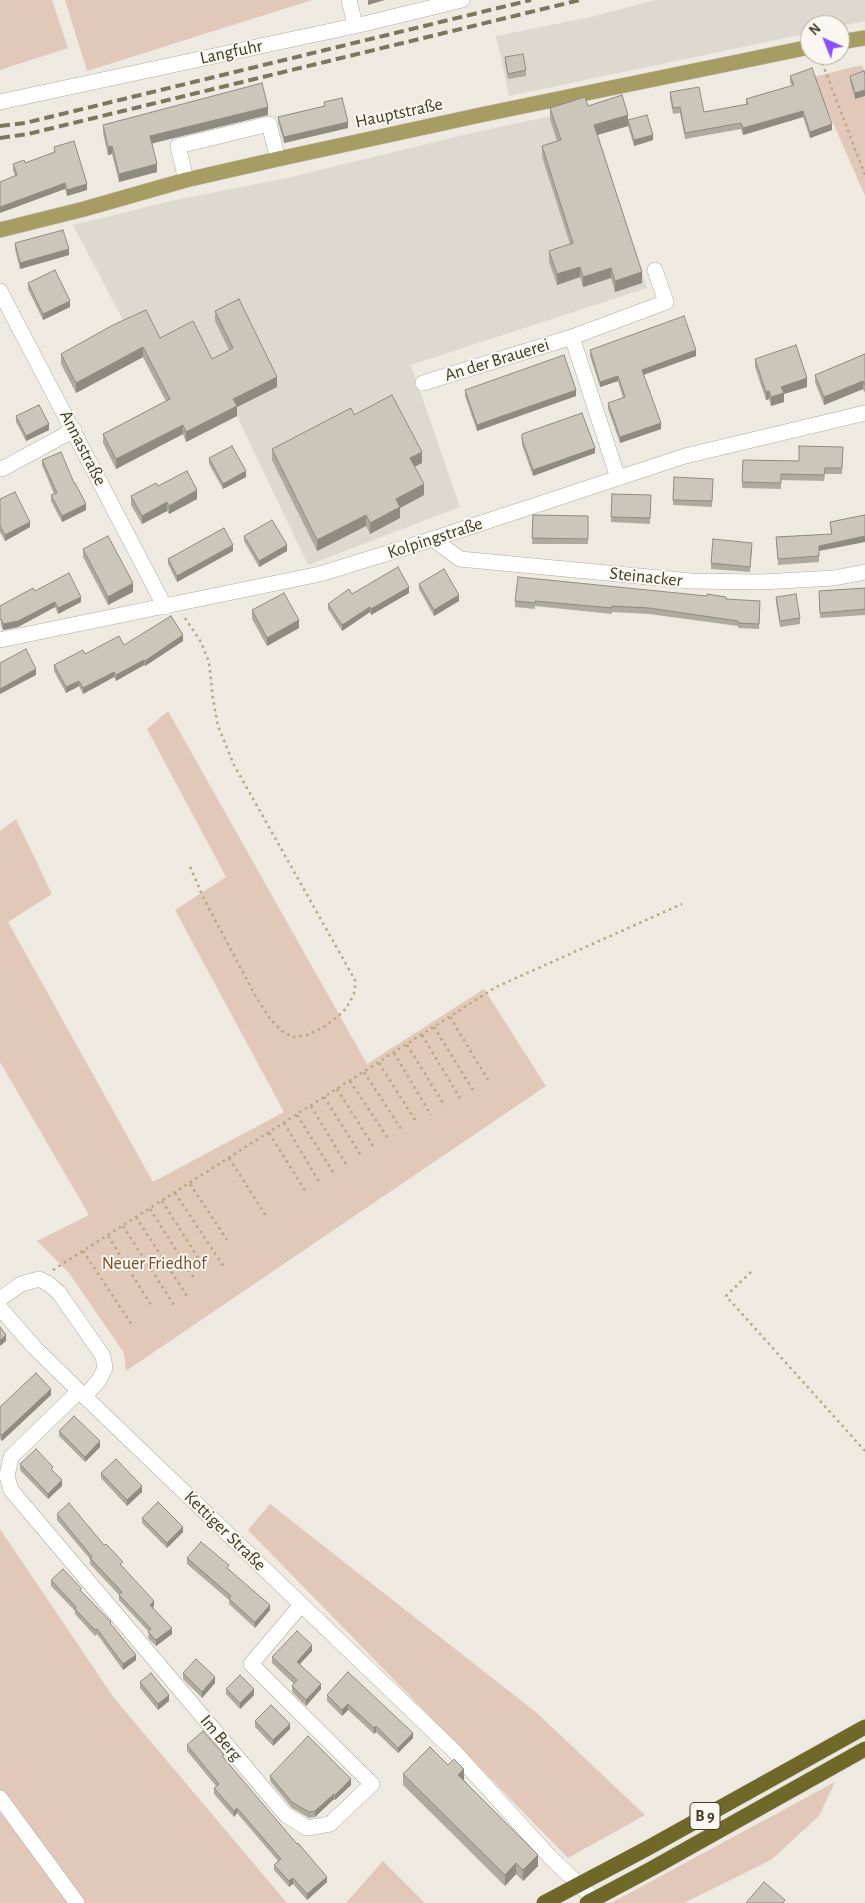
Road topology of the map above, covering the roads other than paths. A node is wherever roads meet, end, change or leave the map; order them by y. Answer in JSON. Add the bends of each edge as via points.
{"nodes":[{"id":1,"x":349,"y":0,"type":"edge"},
{"id":2,"x":462,"y":0,"type":"edge"},
{"id":3,"x":355,"y":25,"type":"junction"},
{"id":4,"x":865,"y":38,"type":"edge"},
{"id":5,"x":850,"y":40,"type":"edge"},
{"id":6,"x":800,"y":49,"type":"edge"},
{"id":7,"x":0,"y":102,"type":"edge"},
{"id":8,"x":278,"y":159,"type":"junction"},
{"id":9,"x":186,"y":180,"type":"junction"},
{"id":10,"x":0,"y":230,"type":"edge"},
{"id":11,"x":655,"y":270,"type":"dead end"},
{"id":12,"x":0,"y":291,"type":"edge"},
{"id":13,"x":572,"y":337,"type":"junction"},
{"id":14,"x":423,"y":383,"type":"dead end"},
{"id":15,"x":865,"y":413,"type":"edge"},
{"id":16,"x":74,"y":430,"type":"junction"},
{"id":17,"x":0,"y":468,"type":"edge"},
{"id":18,"x":618,"y":478,"type":"junction"},
{"id":19,"x":433,"y":539,"type":"junction"},
{"id":20,"x":865,"y":572,"type":"edge"},
{"id":21,"x":170,"y":605,"type":"junction"},
{"id":22,"x":0,"y":640,"type":"edge"},
{"id":23,"x":0,"y":1298,"type":"edge"},
{"id":24,"x":0,"y":1308,"type":"edge"},
{"id":25,"x":82,"y":1394,"type":"junction"},
{"id":26,"x":301,"y":1605,"type":"junction"},
{"id":27,"x":865,"y":1728,"type":"edge"},
{"id":28,"x":865,"y":1749,"type":"edge"},
{"id":29,"x":0,"y":1798,"type":"edge"},
{"id":30,"x":77,"y":1903,"type":"edge"},
{"id":31,"x":544,"y":1903,"type":"edge"},
{"id":32,"x":587,"y":1903,"type":"edge"},
{"id":33,"x":598,"y":1903,"type":"edge"}],
"edges":[{"from":1,"to":3,"type":"street"},
{"from":2,"to":3,"type":"street","name":"Langfuhr"},
{"from":3,"to":7,"type":"street","name":"Langfuhr"},
{"from":4,"to":5,"type":"main road"},
{"from":6,"to":8,"type":"main road","name":"Hauptstraße","via":[[482,114],[425,122]]},
{"from":8,"to":9,"type":"main road","name":"Hauptstraße"},
{"from":8,"to":9,"type":"street","via":[[269,124],[178,146]]},
{"from":9,"to":10,"type":"main road","name":"Hauptstraße"},
{"from":11,"to":13,"type":"street","name":"An der Brauerei","via":[[666,302]]},
{"from":12,"to":16,"type":"street","name":"Annastraße"},
{"from":13,"to":14,"type":"street","name":"An der Brauerei"},
{"from":13,"to":18,"type":"street","name":"An der Brauerei"},
{"from":15,"to":18,"type":"street","name":"Kolpingstraße","via":[[685,456]]},
{"from":16,"to":17,"type":"street"},
{"from":16,"to":21,"type":"street","name":"Annastraße"},
{"from":18,"to":19,"type":"street","name":"Kolpingstraße"},
{"from":19,"to":20,"type":"street","name":"Steinacker","via":[[460,559],[691,581],[761,582],[834,578]]},
{"from":19,"to":21,"type":"street","name":"Kolpingstraße","via":[[320,574]]},
{"from":21,"to":22,"type":"street","name":"Kolpingstraße"},
{"from":23,"to":25,"type":"street","via":[[21,1284],[39,1279],[59,1293],[104,1356],[99,1380]]},
{"from":24,"to":25,"type":"street","name":"Kettiger Straße"},
{"from":25,"to":26,"type":"street","name":"Kettiger Straße"},
{"from":25,"to":26,"type":"street","name":"Im Berg","via":[[11,1457],[7,1476],[11,1490],[286,1815],[308,1828],[330,1824],[372,1784],[251,1664]]},
{"from":26,"to":33,"type":"street","name":"Kettiger Straße","via":[[454,1751],[549,1856]]},
{"from":27,"to":31,"type":"highway","number":"B 9","bridge":true},
{"from":28,"to":32,"type":"highway","number":"B 9","bridge":true},
{"from":29,"to":30,"type":"street"}]}
